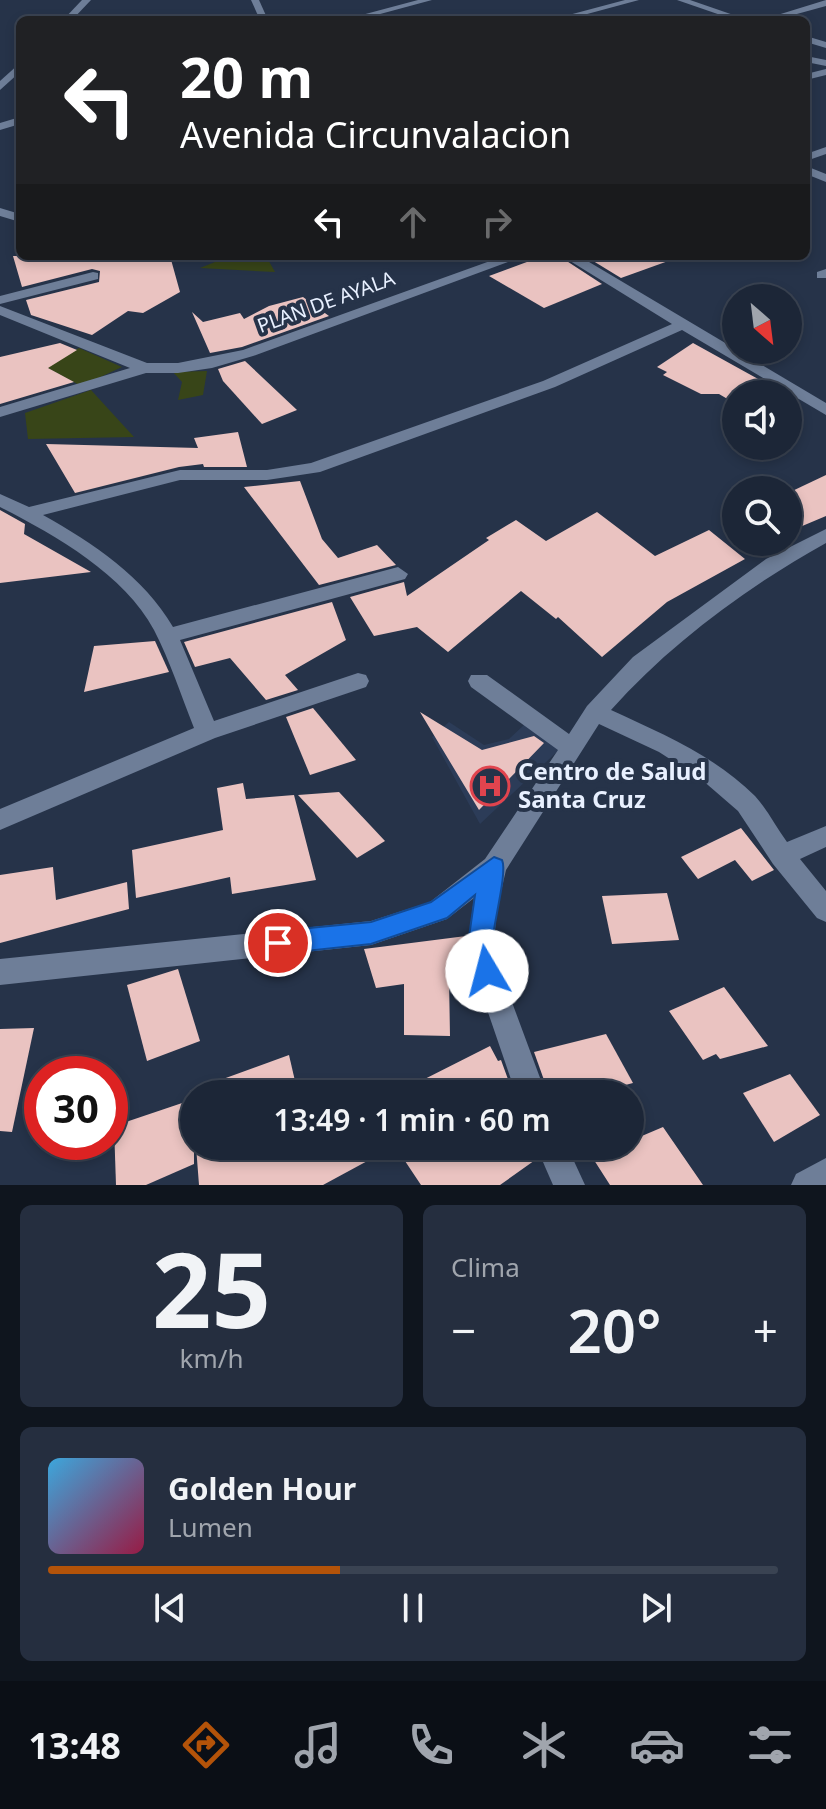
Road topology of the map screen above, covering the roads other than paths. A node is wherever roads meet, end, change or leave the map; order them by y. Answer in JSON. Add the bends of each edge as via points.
{"nodes":[{"id":1,"x":87,"y":0,"type":"edge"},
{"id":2,"x":428,"y":0,"type":"edge"},
{"id":3,"x":635,"y":0,"type":"edge"},
{"id":4,"x":681,"y":0,"type":"edge"},
{"id":5,"x":826,"y":3,"type":"edge"},
{"id":6,"x":71,"y":16,"type":"edge"},
{"id":7,"x":363,"y":16,"type":"edge"},
{"id":8,"x":570,"y":16,"type":"edge"},
{"id":9,"x":731,"y":16,"type":"edge"},
{"id":10,"x":779,"y":16,"type":"edge"},
{"id":11,"x":16,"y":70,"type":"edge"},
{"id":12,"x":0,"y":87,"type":"edge"},
{"id":13,"x":506,"y":260,"type":"edge"},
{"id":14,"x":576,"y":260,"type":"edge"},
{"id":15,"x":93,"y":276,"type":"dead end"},
{"id":16,"x":0,"y":300,"type":"edge"},
{"id":17,"x":0,"y":310,"type":"edge"},
{"id":18,"x":684,"y":324,"type":"junction"},
{"id":19,"x":145,"y":368,"type":"junction"},
{"id":20,"x":826,"y":410,"type":"edge"},
{"id":21,"x":0,"y":412,"type":"edge"},
{"id":22,"x":0,"y":500,"type":"edge"},
{"id":23,"x":29,"y":513,"type":"junction"},
{"id":24,"x":826,"y":535,"type":"edge"},
{"id":25,"x":398,"y":574,"type":"dead end"},
{"id":26,"x":167,"y":636,"type":"junction"},
{"id":27,"x":358,"y":681,"type":"dead end"},
{"id":28,"x":479,"y":681,"type":"dead end"},
{"id":29,"x":595,"y":712,"type":"junction"},
{"id":30,"x":207,"y":732,"type":"junction"},
{"id":31,"x":573,"y":749,"type":"junction"},
{"id":32,"x":0,"y":820,"type":"edge"},
{"id":33,"x":826,"y":836,"type":"edge"},
{"id":34,"x":782,"y":856,"type":"junction"},
{"id":35,"x":494,"y":867,"type":"junction"},
{"id":36,"x":826,"y":910,"type":"edge"},
{"id":37,"x":0,"y":972,"type":"edge"},
{"id":38,"x":526,"y":1080,"type":"edge"},
{"id":39,"x":557,"y":1160,"type":"edge"},
{"id":40,"x":826,"y":1174,"type":"edge"},
{"id":41,"x":569,"y":1185,"type":"edge"},
{"id":42,"x":807,"y":1185,"type":"edge"}],
"edges":[{"from":1,"to":6,"type":"street"},
{"from":2,"to":7,"type":"street"},
{"from":3,"to":8,"type":"street"},
{"from":4,"to":9,"type":"street"},
{"from":5,"to":10,"type":"street"},
{"from":11,"to":12,"type":"street"},
{"from":13,"to":19,"type":"street","name":"PLAN DE AYALA","via":[[248,353],[178,368]]},
{"from":14,"to":18,"type":"street"},
{"from":15,"to":16,"type":"street"},
{"from":17,"to":19,"type":"street"},
{"from":18,"to":20,"type":"street"},
{"from":18,"to":23,"type":"street","via":[[549,384],[314,468],[267,475],[180,475]]},
{"from":19,"to":21,"type":"street"},
{"from":22,"to":23,"type":"street"},
{"from":23,"to":26,"type":"street","via":[[134,587]]},
{"from":24,"to":29,"type":"street","via":[[773,564],[641,662]]},
{"from":25,"to":26,"type":"street"},
{"from":26,"to":30,"type":"street"},
{"from":27,"to":30,"type":"street"},
{"from":28,"to":31,"type":"street"},
{"from":29,"to":31,"type":"street"},
{"from":29,"to":34,"type":"street","via":[[709,772],[747,804]]},
{"from":30,"to":32,"type":"street"},
{"from":31,"to":35,"type":"street"},
{"from":33,"to":34,"type":"street"},
{"from":34,"to":36,"type":"street"},
{"from":35,"to":37,"type":"street","via":[[438,911],[371,933]]},
{"from":35,"to":38,"type":"street","via":[[480,951]]},
{"from":39,"to":41,"type":"street"},
{"from":40,"to":42,"type":"street"}]}
